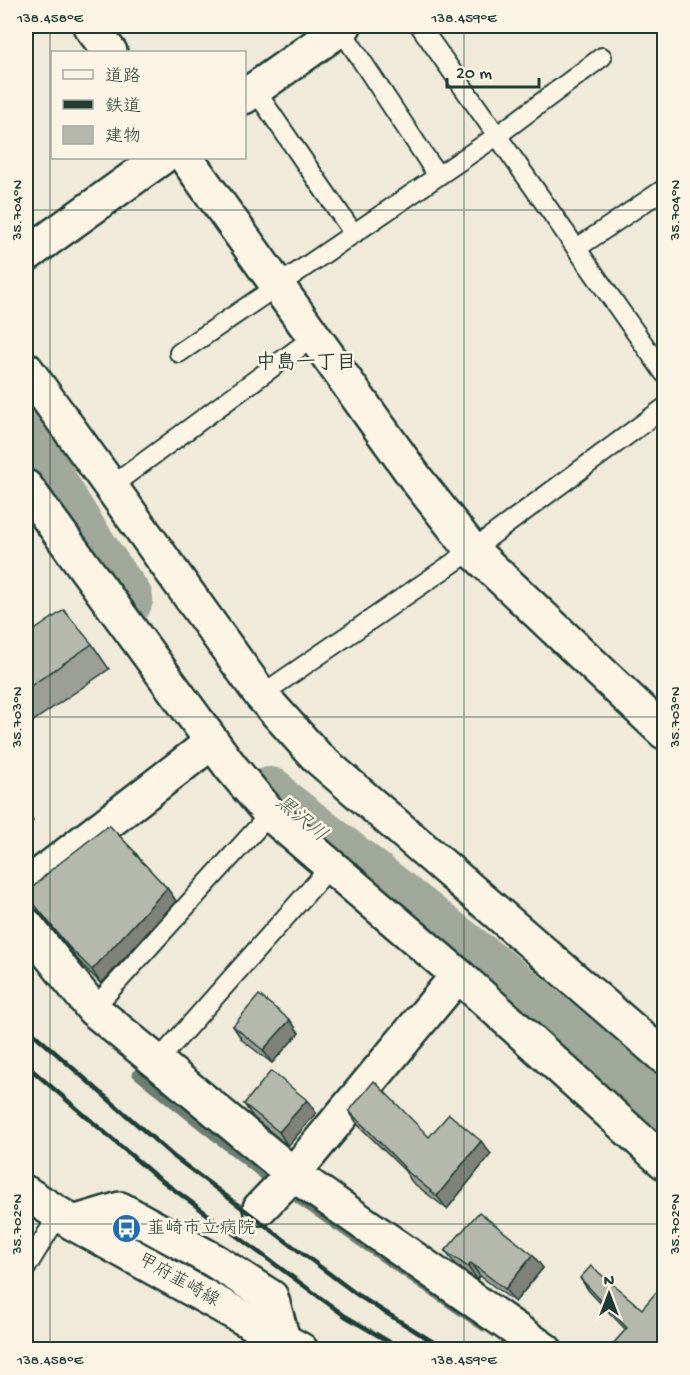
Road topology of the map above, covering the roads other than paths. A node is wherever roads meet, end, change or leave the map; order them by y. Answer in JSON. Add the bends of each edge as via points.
{"nodes":[{"id":1,"x":90,"y":26,"type":"edge"},
{"id":2,"x":420,"y":26,"type":"edge"},
{"id":3,"x":342,"y":27,"type":"edge"},
{"id":4,"x":109,"y":51,"type":"edge"},
{"id":5,"x":602,"y":57,"type":"dead end"},
{"id":6,"x":250,"y":94,"type":"edge"},
{"id":7,"x":498,"y":135,"type":"junction"},
{"id":8,"x":160,"y":159,"type":"edge"},
{"id":9,"x":187,"y":159,"type":"edge"},
{"id":10,"x":438,"y":176,"type":"junction"},
{"id":11,"x":664,"y":189,"type":"edge"},
{"id":12,"x":354,"y":234,"type":"junction"},
{"id":13,"x":577,"y":248,"type":"junction"},
{"id":14,"x":26,"y":255,"type":"edge"},
{"id":15,"x":279,"y":287,"type":"junction"},
{"id":16,"x":315,"y":336,"type":"junction"},
{"id":17,"x":659,"y":352,"type":"edge"},
{"id":18,"x":179,"y":353,"type":"dead end"},
{"id":19,"x":26,"y":369,"type":"edge"},
{"id":20,"x":664,"y":373,"type":"edge"},
{"id":21,"x":664,"y":408,"type":"edge"},
{"id":22,"x":110,"y":487,"type":"junction"},
{"id":23,"x":26,"y":488,"type":"edge"},
{"id":24,"x":472,"y":550,"type":"junction"},
{"id":25,"x":261,"y":695,"type":"junction"},
{"id":26,"x":664,"y":732,"type":"edge"},
{"id":27,"x":212,"y":742,"type":"junction"},
{"id":28,"x":270,"y":814,"type":"junction"},
{"id":29,"x":331,"y":866,"type":"junction"},
{"id":30,"x":26,"y":886,"type":"edge"},
{"id":31,"x":26,"y":925,"type":"edge"},
{"id":32,"x":458,"y":975,"type":"junction"},
{"id":33,"x":93,"y":1009,"type":"junction"},
{"id":34,"x":664,"y":1057,"type":"edge"},
{"id":35,"x":157,"y":1062,"type":"junction"},
{"id":36,"x":664,"y":1162,"type":"edge"},
{"id":37,"x":293,"y":1174,"type":"junction"},
{"id":38,"x":26,"y":1193,"type":"edge"},
{"id":39,"x":260,"y":1208,"type":"dead end"},
{"id":40,"x":66,"y":1218,"type":"junction"},
{"id":41,"x":26,"y":1268,"type":"edge"},
{"id":42,"x":292,"y":1344,"type":"edge"},
{"id":43,"x":545,"y":1350,"type":"edge"}],
"edges":[{"from":1,"to":4,"type":"street"},
{"from":2,"to":7,"type":"lane"},
{"from":3,"to":6,"type":"street"},
{"from":3,"to":10,"type":"lane"},
{"from":5,"to":7,"type":"lane"},
{"from":6,"to":12,"type":"lane"},
{"from":7,"to":10,"type":"lane"},
{"from":7,"to":13,"type":"lane"},
{"from":8,"to":14,"type":"street"},
{"from":9,"to":15,"type":"street"},
{"from":10,"to":12,"type":"lane"},
{"from":11,"to":13,"type":"lane"},
{"from":12,"to":15,"type":"lane"},
{"from":13,"to":17,"type":"lane"},
{"from":15,"to":16,"type":"street"},
{"from":15,"to":18,"type":"lane"},
{"from":16,"to":22,"type":"lane"},
{"from":16,"to":24,"type":"street"},
{"from":17,"to":20,"type":"lane"},
{"from":19,"to":22,"type":"street"},
{"from":21,"to":24,"type":"lane"},
{"from":22,"to":25,"type":"street"},
{"from":23,"to":27,"type":"street"},
{"from":24,"to":25,"type":"lane"},
{"from":24,"to":26,"type":"street"},
{"from":25,"to":34,"type":"street","via":[[317,757]]},
{"from":27,"to":28,"type":"street"},
{"from":27,"to":30,"type":"street"},
{"from":28,"to":29,"type":"street"},
{"from":28,"to":33,"type":"lane"},
{"from":29,"to":32,"type":"street"},
{"from":29,"to":35,"type":"lane"},
{"from":31,"to":33,"type":"street"},
{"from":32,"to":36,"type":"street"},
{"from":32,"to":37,"type":"street"},
{"from":33,"to":35,"type":"street"},
{"from":35,"to":37,"type":"street"},
{"from":37,"to":39,"type":"street"},
{"from":37,"to":43,"type":"street"},
{"from":38,"to":40,"type":"street","name":"甲府韮崎線"},
{"from":40,"to":41,"type":"lane"},
{"from":40,"to":42,"type":"street","name":"甲府韮崎線"},
{"from":40,"to":42,"type":"street","via":[[120,1209],[221,1254],[271,1297]]}]}
